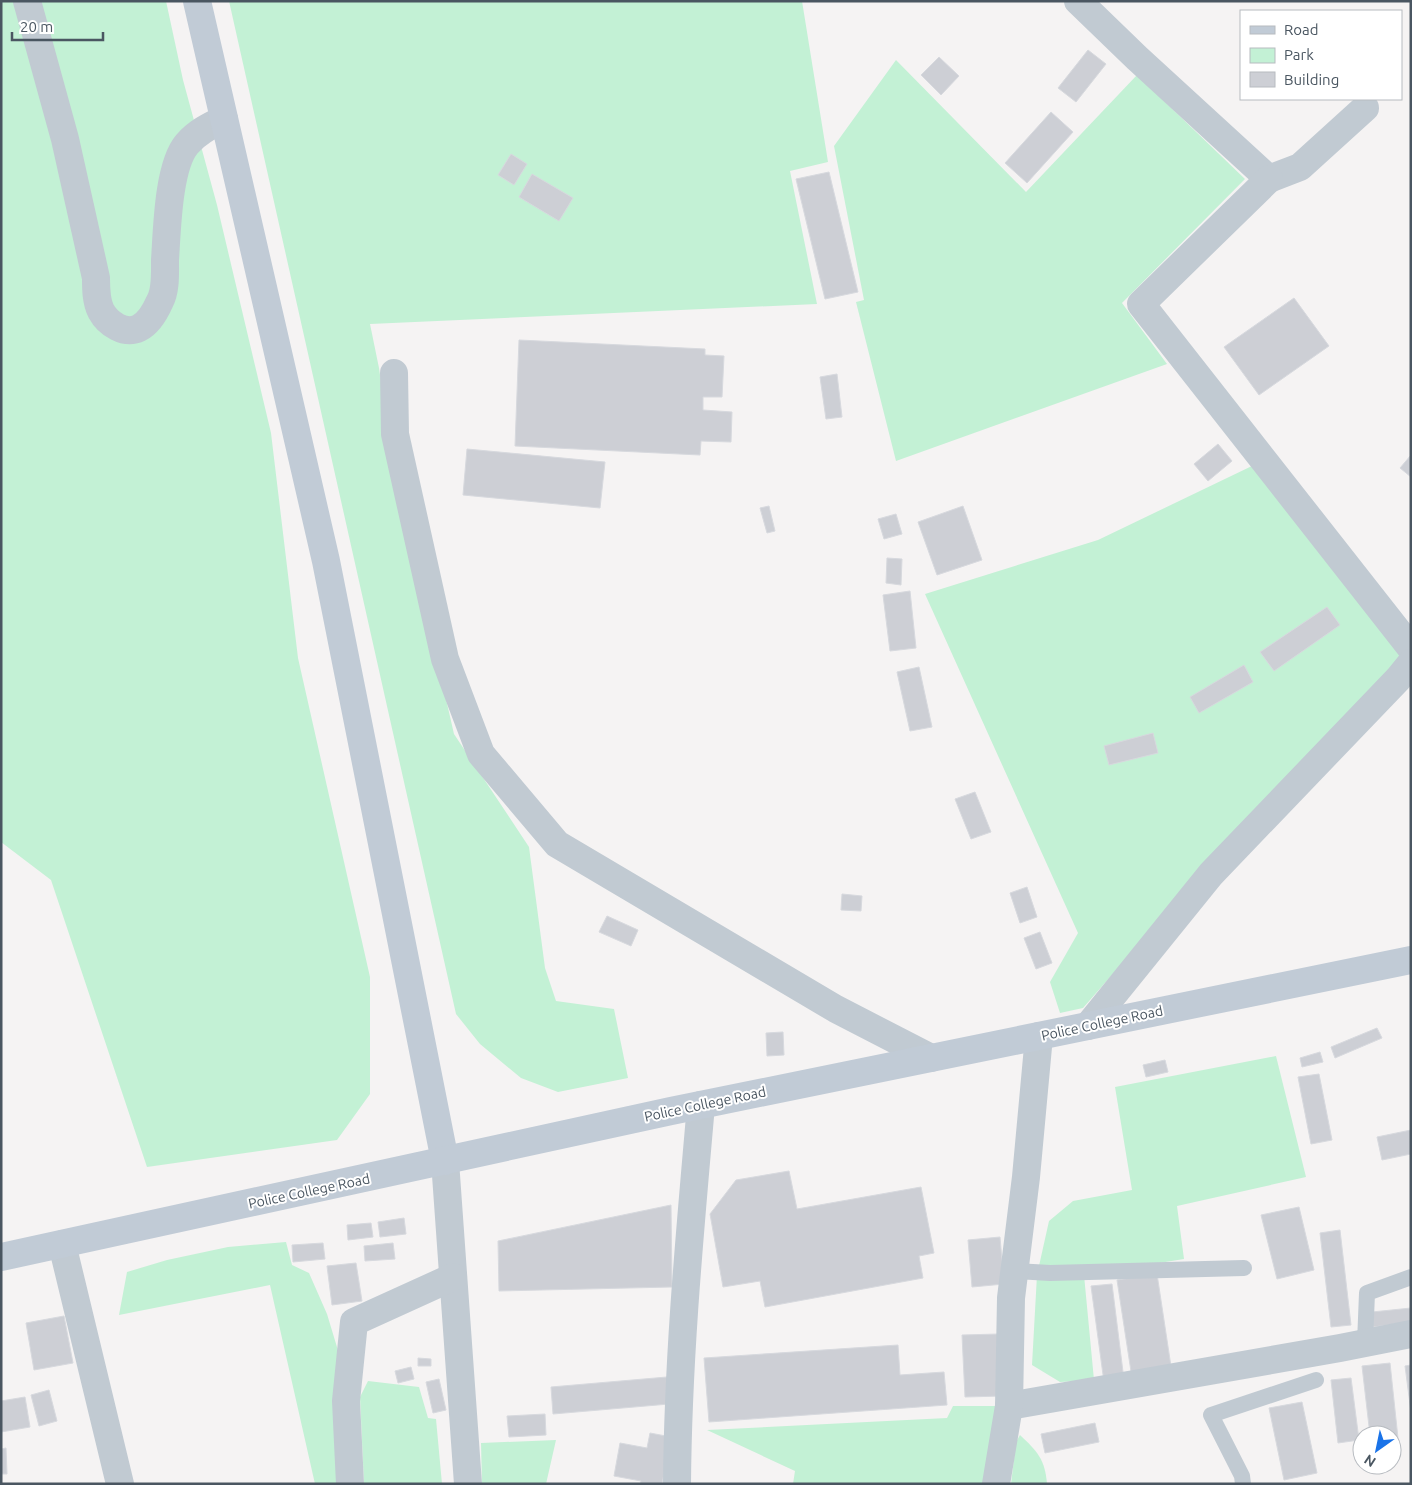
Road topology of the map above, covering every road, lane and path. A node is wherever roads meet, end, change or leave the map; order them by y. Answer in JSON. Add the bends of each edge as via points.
{"nodes":[{"id":1,"x":27,"y":1,"type":"edge"},
{"id":2,"x":197,"y":1,"type":"edge"},
{"id":3,"x":1078,"y":1,"type":"edge"},
{"id":4,"x":1365,"y":108,"type":"dead end"},
{"id":5,"x":224,"y":119,"type":"junction"},
{"id":6,"x":1269,"y":179,"type":"junction"},
{"id":7,"x":394,"y":373,"type":"dead end"},
{"id":8,"x":1411,"y":648,"type":"edge"},
{"id":9,"x":1411,"y":663,"type":"edge"},
{"id":10,"x":1411,"y":960,"type":"edge"},
{"id":11,"x":1088,"y":1026,"type":"junction"},
{"id":12,"x":1039,"y":1036,"type":"junction"},
{"id":13,"x":931,"y":1058,"type":"junction"},
{"id":14,"x":701,"y":1105,"type":"junction"},
{"id":15,"x":445,"y":1161,"type":"junction"},
{"id":16,"x":62,"y":1244,"type":"junction"},
{"id":17,"x":1,"y":1257,"type":"edge"},
{"id":18,"x":1244,"y":1268,"type":"dead end"},
{"id":19,"x":1015,"y":1271,"type":"junction"},
{"id":20,"x":453,"y":1277,"type":"junction"},
{"id":21,"x":1411,"y":1277,"type":"edge"},
{"id":22,"x":1411,"y":1334,"type":"edge"},
{"id":23,"x":1365,"y":1343,"type":"junction"},
{"id":24,"x":1316,"y":1380,"type":"dead end"},
{"id":25,"x":1009,"y":1406,"type":"junction"},
{"id":26,"x":120,"y":1484,"type":"edge"},
{"id":27,"x":350,"y":1484,"type":"edge"},
{"id":28,"x":468,"y":1484,"type":"edge"},
{"id":29,"x":677,"y":1484,"type":"edge"},
{"id":30,"x":996,"y":1484,"type":"edge"},
{"id":31,"x":1242,"y":1484,"type":"edge"}],
"edges":[{"from":1,"to":5,"type":"street","via":[[65,139],[96,278],[96,295],[101,312],[114,325],[127,331],[139,328],[148,321],[161,299],[170,197],[177,165],[185,146],[203,129]]},
{"from":2,"to":5,"type":"street"},
{"from":3,"to":6,"type":"street"},
{"from":4,"to":6,"type":"street","via":[[1300,166]]},
{"from":5,"to":15,"type":"street","via":[[326,560]]},
{"from":6,"to":8,"type":"street","via":[[1140,304]]},
{"from":7,"to":13,"type":"street","via":[[395,434],[445,659],[481,754],[557,844],[836,1009]]},
{"from":9,"to":11,"type":"street","via":[[1211,874]]},
{"from":10,"to":11,"type":"street","name":"Police College Road"},
{"from":11,"to":12,"type":"street","name":"Police College Road"},
{"from":12,"to":13,"type":"street","name":"Police College Road"},
{"from":12,"to":19,"type":"street"},
{"from":13,"to":14,"type":"street","name":"Police College Road"},
{"from":14,"to":15,"type":"street","name":"Police College Road"},
{"from":14,"to":29,"type":"street","via":[[689,1240]]},
{"from":15,"to":16,"type":"street","name":"Police College Road"},
{"from":15,"to":20,"type":"street"},
{"from":16,"to":17,"type":"street","name":"Police College Road"},
{"from":16,"to":26,"type":"street"},
{"from":18,"to":19,"type":"lane"},
{"from":19,"to":25,"type":"street","via":[[1011,1298]]},
{"from":20,"to":27,"type":"street","via":[[354,1322],[346,1401]]},
{"from":20,"to":28,"type":"street"},
{"from":21,"to":23,"type":"lane","via":[[1367,1293]]},
{"from":22,"to":23,"type":"street"},
{"from":23,"to":25,"type":"street"},
{"from":24,"to":31,"type":"lane","via":[[1211,1415],[1242,1476]]},
{"from":25,"to":30,"type":"street"}]}
